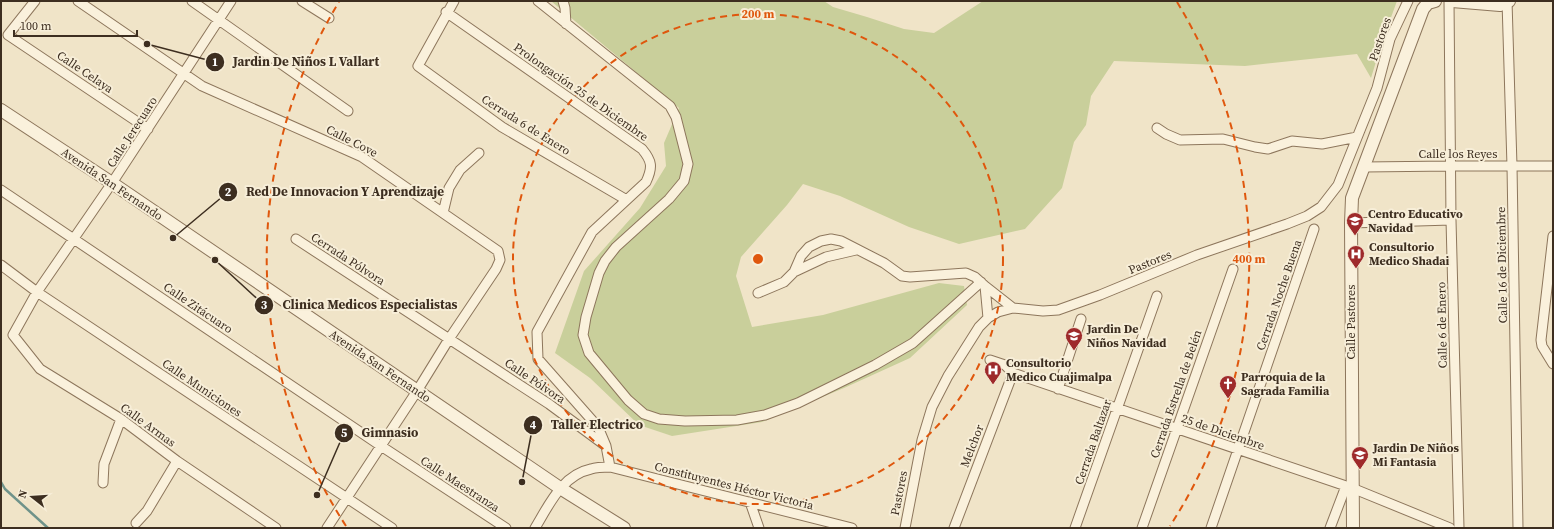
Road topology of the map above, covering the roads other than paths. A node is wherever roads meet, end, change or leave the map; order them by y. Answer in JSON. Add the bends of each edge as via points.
{"nodes":[{"id":1,"x":34,"y":1,"type":"edge"},
{"id":2,"x":78,"y":1,"type":"edge"},
{"id":3,"x":192,"y":1,"type":"edge"},
{"id":4,"x":231,"y":1,"type":"edge"},
{"id":5,"x":302,"y":1,"type":"edge"},
{"id":6,"x":454,"y":1,"type":"edge"},
{"id":7,"x":538,"y":1,"type":"edge"},
{"id":8,"x":563,"y":1,"type":"edge"},
{"id":9,"x":1408,"y":1,"type":"edge"},
{"id":10,"x":1435,"y":1,"type":"edge"},
{"id":11,"x":1451,"y":1,"type":"edge"},
{"id":12,"x":1508,"y":2,"type":"edge"},
{"id":13,"x":446,"y":12,"type":"junction"},
{"id":14,"x":329,"y":18,"type":"dead end"},
{"id":15,"x":219,"y":20,"type":"junction"},
{"id":16,"x":566,"y":24,"type":"junction"},
{"id":17,"x":184,"y":73,"type":"junction"},
{"id":18,"x":1,"y":110,"type":"edge"},
{"id":19,"x":348,"y":111,"type":"dead end"},
{"id":20,"x":1157,"y":128,"type":"dead end"},
{"id":21,"x":148,"y":129,"type":"junction"},
{"id":22,"x":1357,"y":137,"type":"junction"},
{"id":23,"x":479,"y":153,"type":"dead end"},
{"id":24,"x":1451,"y":166,"type":"junction"},
{"id":25,"x":1512,"y":166,"type":"junction"},
{"id":26,"x":1553,"y":166,"type":"edge"},
{"id":27,"x":1364,"y":168,"type":"junction"},
{"id":28,"x":112,"y":184,"type":"junction"},
{"id":29,"x":1,"y":190,"type":"edge"},
{"id":30,"x":625,"y":200,"type":"junction"},
{"id":31,"x":443,"y":213,"type":"junction"},
{"id":32,"x":1451,"y":220,"type":"junction"},
{"id":33,"x":1351,"y":223,"type":"junction"},
{"id":34,"x":1314,"y":229,"type":"dead end"},
{"id":35,"x":1553,"y":236,"type":"edge"},
{"id":36,"x":74,"y":238,"type":"junction"},
{"id":37,"x":296,"y":239,"type":"dead end"},
{"id":38,"x":856,"y":250,"type":"junction"},
{"id":39,"x":1,"y":265,"type":"edge"},
{"id":40,"x":1233,"y":269,"type":"dead end"},
{"id":41,"x":794,"y":272,"type":"junction"},
{"id":42,"x":983,"y":284,"type":"junction"},
{"id":43,"x":37,"y":292,"type":"junction"},
{"id":44,"x":758,"y":293,"type":"dead end"},
{"id":45,"x":1157,"y":296,"type":"dead end"},
{"id":46,"x":1013,"y":308,"type":"junction"},
{"id":47,"x":988,"y":318,"type":"junction"},
{"id":48,"x":1081,"y":319,"type":"dead end"},
{"id":49,"x":13,"y":335,"type":"joint"},
{"id":50,"x":449,"y":338,"type":"junction"},
{"id":51,"x":990,"y":360,"type":"dead end"},
{"id":52,"x":1553,"y":364,"type":"edge"},
{"id":53,"x":1013,"y":373,"type":"junction"},
{"id":54,"x":1058,"y":389,"type":"junction"},
{"id":55,"x":417,"y":391,"type":"junction"},
{"id":56,"x":1117,"y":409,"type":"junction"},
{"id":57,"x":121,"y":419,"type":"junction"},
{"id":58,"x":1176,"y":429,"type":"junction"},
{"id":59,"x":381,"y":446,"type":"junction"},
{"id":60,"x":606,"y":446,"type":"junction"},
{"id":61,"x":1238,"y":450,"type":"junction"},
{"id":62,"x":177,"y":461,"type":"junction"},
{"id":63,"x":610,"y":467,"type":"junction"},
{"id":64,"x":103,"y":483,"type":"dead end"},
{"id":65,"x":1349,"y":487,"type":"junction"},
{"id":66,"x":560,"y":488,"type":"junction"},
{"id":67,"x":347,"y":498,"type":"junction"},
{"id":68,"x":750,"y":502,"type":"junction"},
{"id":69,"x":136,"y":523,"type":"dead end"},
{"id":70,"x":276,"y":528,"type":"edge"},
{"id":71,"x":327,"y":528,"type":"edge"},
{"id":72,"x":392,"y":528,"type":"edge"},
{"id":73,"x":506,"y":528,"type":"edge"},
{"id":74,"x":535,"y":528,"type":"edge"},
{"id":75,"x":624,"y":528,"type":"edge"},
{"id":76,"x":759,"y":528,"type":"edge"},
{"id":77,"x":852,"y":528,"type":"edge"},
{"id":78,"x":905,"y":528,"type":"edge"},
{"id":79,"x":954,"y":528,"type":"edge"},
{"id":80,"x":1075,"y":528,"type":"edge"},
{"id":81,"x":1142,"y":528,"type":"edge"},
{"id":82,"x":1211,"y":528,"type":"edge"},
{"id":83,"x":1330,"y":528,"type":"edge"},
{"id":84,"x":1353,"y":528,"type":"edge"},
{"id":85,"x":1450,"y":528,"type":"edge"},
{"id":86,"x":1459,"y":528,"type":"edge"},
{"id":87,"x":1518,"y":528,"type":"edge"}],
"edges":[{"from":1,"to":21,"type":"street","name":"Calle Celaya","via":[[8,35]]},
{"from":2,"to":17,"type":"street","name":"Calle Cove"},
{"from":3,"to":15,"type":"street"},
{"from":4,"to":15,"type":"street","name":"Calle Jerecuaro"},
{"from":5,"to":14,"type":"street"},
{"from":6,"to":13,"type":"street"},
{"from":7,"to":16,"type":"street"},
{"from":8,"to":16,"type":"street"},
{"from":9,"to":22,"type":"street","name":"Pastores","via":[[1390,39],[1377,88]]},
{"from":10,"to":27,"type":"street","name":"Calle Pastores","via":[[1428,3],[1423,9]]},
{"from":11,"to":12,"type":"street","via":[[1500,5]]},
{"from":11,"to":24,"type":"street","name":"Calle 6 de Enero"},
{"from":12,"to":25,"type":"street","name":"Calle 16 de Diciembre"},
{"from":13,"to":30,"type":"street","name":"Prolongación 25 de Diciembre","via":[[642,148],[649,157],[649,174],[646,182]]},
{"from":13,"to":30,"type":"street","name":"Cerrada 6 de Enero","via":[[418,66],[502,127]]},
{"from":15,"to":17,"type":"street","name":"Calle Jerecuaro"},
{"from":15,"to":19,"type":"street"},
{"from":16,"to":42,"type":"street","via":[[670,106],[676,117],[688,164],[684,181],[669,199],[616,247],[605,261],[586,317],[583,335],[589,353],[628,400],[644,414],[659,419],[685,421],[737,420],[765,415],[798,403],[875,365],[912,342]]},
{"from":17,"to":21,"type":"street","name":"Calle Jerecuaro"},
{"from":17,"to":31,"type":"street","name":"Calle Cove","via":[[202,86],[362,157]]},
{"from":18,"to":28,"type":"street","name":"Avenida San Fernando"},
{"from":20,"to":22,"type":"street","via":[[1180,140],[1223,139],[1268,149],[1292,141],[1322,144]]},
{"from":21,"to":28,"type":"street","name":"Calle Jerecuaro"},
{"from":22,"to":46,"type":"street","name":"Pastores","via":[[1338,185],[1321,207],[1307,216],[1197,255],[1058,310],[1043,312]]},
{"from":23,"to":31,"type":"street","via":[[460,170],[449,188]]},
{"from":24,"to":25,"type":"street","name":"Calle los Reyes"},
{"from":24,"to":27,"type":"street","name":"Calle los Reyes"},
{"from":24,"to":32,"type":"street","name":"Calle 6 de Enero"},
{"from":25,"to":26,"type":"street","name":"Calle los Reyes"},
{"from":25,"to":87,"type":"street","name":"Calle 16 de Diciembre"},
{"from":27,"to":33,"type":"street","name":"Calle Pastores","via":[[1352,198]]},
{"from":28,"to":36,"type":"street","name":"Calle Jerecuaro"},
{"from":28,"to":55,"type":"street","name":"Avenida San Fernando"},
{"from":29,"to":36,"type":"street","name":"Calle Zitácuaro"},
{"from":30,"to":60,"type":"street","name":"Prolongación 25 de Diciembre","via":[[592,232],[537,332],[538,359],[598,427]]},
{"from":31,"to":50,"type":"street","name":"Calle Cove","via":[[498,251],[500,260]]},
{"from":32,"to":33,"type":"street"},
{"from":32,"to":86,"type":"street","name":"Calle 6 de Enero"},
{"from":33,"to":65,"type":"street","name":"Calle Pastores"},
{"from":34,"to":61,"type":"street","name":"Cerrada Noche Buena"},
{"from":35,"to":52,"type":"street","via":[[1541,340]]},
{"from":36,"to":43,"type":"street","name":"Calle Jerecuaro"},
{"from":36,"to":59,"type":"street","name":"Calle Zitácuaro"},
{"from":37,"to":50,"type":"street","name":"Cerrada Pólvora"},
{"from":38,"to":41,"type":"street","via":[[826,257]]},
{"from":38,"to":41,"type":"street","via":[[841,241],[821,241],[808,247]]},
{"from":38,"to":42,"type":"street","via":[[884,262],[902,276],[966,273]]},
{"from":39,"to":43,"type":"street","name":"Calle Municiones"},
{"from":40,"to":58,"type":"street","name":"Cerrada Estrella de Belén"},
{"from":41,"to":44,"type":"street","via":[[784,282]]},
{"from":42,"to":46,"type":"street"},
{"from":42,"to":47,"type":"street"},
{"from":43,"to":49,"type":"street","name":"Calle Jerecuaro"},
{"from":43,"to":67,"type":"street","name":"Calle Municiones"},
{"from":45,"to":56,"type":"street","name":"Cerrada Baltazar"},
{"from":46,"to":47,"type":"street","name":"Pastores"},
{"from":47,"to":78,"type":"street","name":"Pastores","via":[[979,327],[948,376],[932,407],[922,440]]},
{"from":48,"to":54,"type":"street"},
{"from":49,"to":57,"type":"street","name":"Calle Armas","via":[[40,369]]},
{"from":50,"to":55,"type":"street"},
{"from":50,"to":60,"type":"street","name":"Calle Pólvora","via":[[549,404]]},
{"from":51,"to":53,"type":"street","name":"25 de Diciembre","via":[[1005,366]]},
{"from":53,"to":54,"type":"street","name":"25 de Diciembre"},
{"from":53,"to":79,"type":"street","name":"Melchor"},
{"from":54,"to":56,"type":"street","name":"25 de Diciembre"},
{"from":55,"to":59,"type":"street"},
{"from":55,"to":66,"type":"street","name":"Avenida San Fernando"},
{"from":56,"to":58,"type":"street","name":"25 de Diciembre"},
{"from":56,"to":80,"type":"street","name":"Cerrada Baltazar"},
{"from":57,"to":62,"type":"street","name":"Calle Armas"},
{"from":57,"to":64,"type":"street","via":[[104,464]]},
{"from":58,"to":61,"type":"street","name":"25 de Diciembre"},
{"from":58,"to":81,"type":"street","name":"Cerrada Estrella de Belén"},
{"from":59,"to":67,"type":"street"},
{"from":59,"to":73,"type":"street","name":"Calle Maestranza"},
{"from":60,"to":63,"type":"street","name":"Prolongación 25 de Diciembre"},
{"from":61,"to":65,"type":"street","name":"25 de Diciembre"},
{"from":61,"to":82,"type":"street","name":"Cerrada Noche Buena"},
{"from":62,"to":69,"type":"street","via":[[147,511]]},
{"from":62,"to":70,"type":"street","name":"Calle Armas"},
{"from":63,"to":66,"type":"street","via":[[581,472]]},
{"from":63,"to":68,"type":"street","name":"Constituyentes Héctor Victoria"},
{"from":65,"to":83,"type":"street"},
{"from":65,"to":84,"type":"street","name":"Calle Pastores"},
{"from":65,"to":85,"type":"street","name":"25 de Diciembre"},
{"from":66,"to":74,"type":"street"},
{"from":66,"to":75,"type":"street","name":"Avenida San Fernando"},
{"from":67,"to":71,"type":"street"},
{"from":67,"to":72,"type":"street","name":"Calle Municiones"},
{"from":68,"to":76,"type":"street"},
{"from":68,"to":77,"type":"street","name":"Constituyentes Héctor Victoria"}]}
